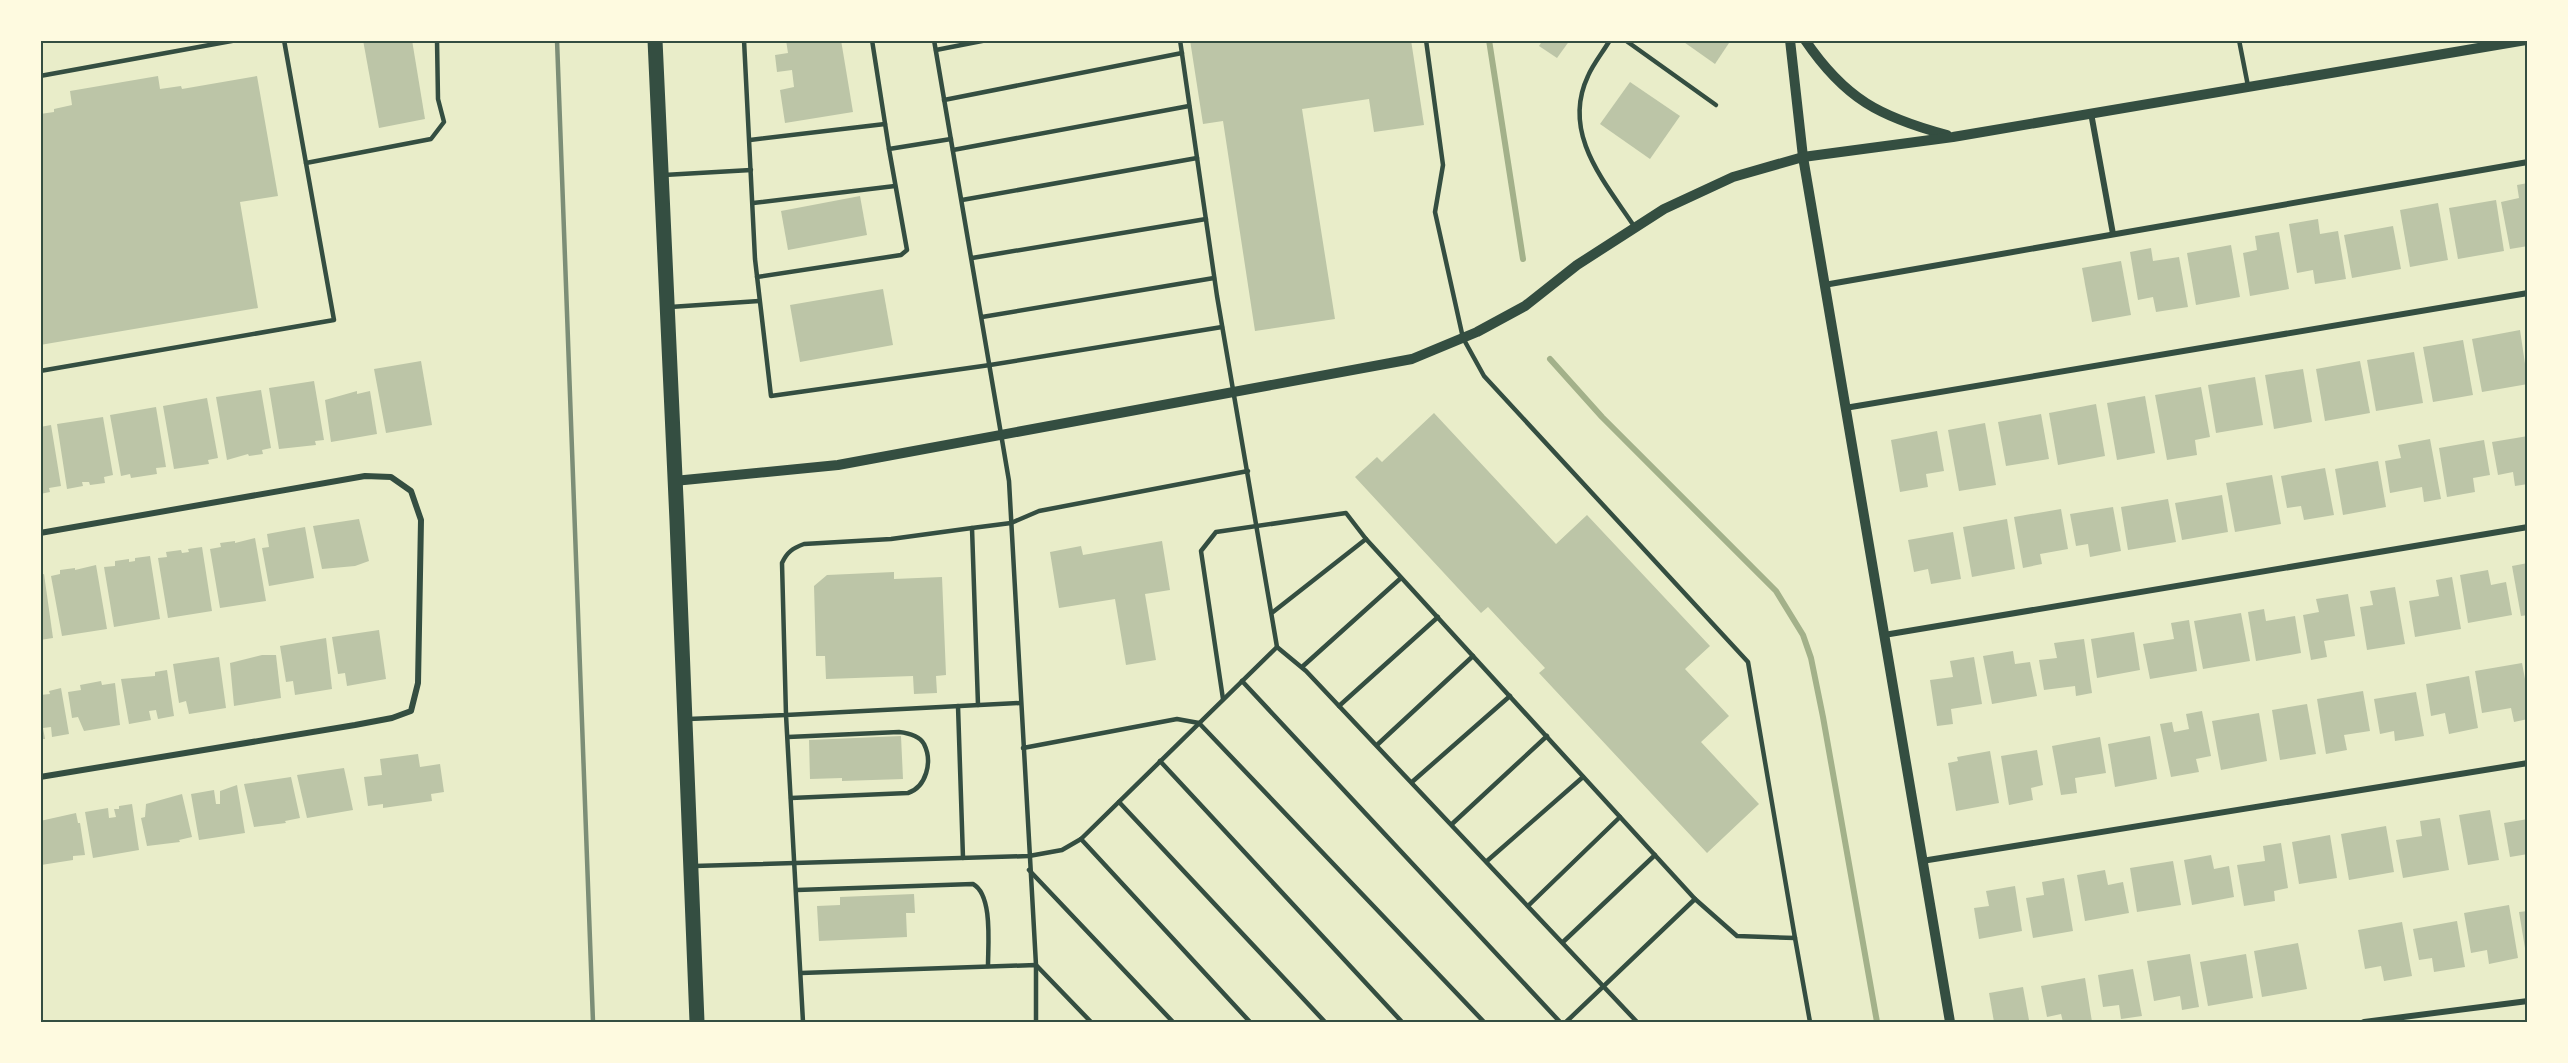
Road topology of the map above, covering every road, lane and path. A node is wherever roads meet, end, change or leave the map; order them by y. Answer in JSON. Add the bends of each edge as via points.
{"nodes":[{"id":1,"x":237,"y":40,"type":"edge"},
{"id":2,"x":284,"y":40,"type":"edge"},
{"id":3,"x":437,"y":40,"type":"edge"},
{"id":4,"x":655,"y":40,"type":"edge"},
{"id":5,"x":744,"y":40,"type":"edge"},
{"id":6,"x":872,"y":40,"type":"edge"},
{"id":7,"x":934,"y":40,"type":"edge"},
{"id":8,"x":987,"y":40,"type":"edge"},
{"id":9,"x":1180,"y":40,"type":"edge"},
{"id":10,"x":1426,"y":40,"type":"edge"},
{"id":11,"x":1610,"y":40,"type":"edge"},
{"id":12,"x":1625,"y":40,"type":"edge"},
{"id":13,"x":1790,"y":40,"type":"edge"},
{"id":14,"x":1805,"y":40,"type":"edge"},
{"id":15,"x":2239,"y":40,"type":"edge"},
{"id":16,"x":2526,"y":40,"type":"edge"},
{"id":17,"x":936,"y":50,"type":"junction"},
{"id":18,"x":1182,"y":52,"type":"junction"},
{"id":19,"x":40,"y":75,"type":"edge"},
{"id":20,"x":2248,"y":86,"type":"junction"},
{"id":21,"x":944,"y":100,"type":"junction"},
{"id":22,"x":1716,"y":105,"type":"dead end"},
{"id":23,"x":1189,"y":106,"type":"junction"},
{"id":24,"x":2091,"y":113,"type":"junction"},
{"id":25,"x":885,"y":124,"type":"junction"},
{"id":26,"x":1953,"y":137,"type":"junction"},
{"id":27,"x":951,"y":139,"type":"junction"},
{"id":28,"x":750,"y":140,"type":"junction"},
{"id":29,"x":889,"y":149,"type":"junction"},
{"id":30,"x":953,"y":150,"type":"junction"},
{"id":31,"x":1803,"y":157,"type":"junction"},
{"id":32,"x":1197,"y":158,"type":"junction"},
{"id":33,"x":2528,"y":162,"type":"edge"},
{"id":34,"x":306,"y":163,"type":"junction"},
{"id":35,"x":751,"y":170,"type":"junction"},
{"id":36,"x":661,"y":175,"type":"junction"},
{"id":37,"x":895,"y":186,"type":"junction"},
{"id":38,"x":962,"y":200,"type":"junction"},
{"id":39,"x":753,"y":202,"type":"junction"},
{"id":40,"x":1206,"y":219,"type":"junction"},
{"id":41,"x":1634,"y":226,"type":"junction"},
{"id":42,"x":2113,"y":234,"type":"junction"},
{"id":43,"x":972,"y":258,"type":"junction"},
{"id":44,"x":757,"y":277,"type":"junction"},
{"id":45,"x":1214,"y":278,"type":"junction"},
{"id":46,"x":1824,"y":285,"type":"junction"},
{"id":47,"x":2528,"y":293,"type":"edge"},
{"id":48,"x":759,"y":300,"type":"junction"},
{"id":49,"x":668,"y":307,"type":"junction"},
{"id":50,"x":982,"y":316,"type":"junction"},
{"id":51,"x":1222,"y":327,"type":"junction"},
{"id":52,"x":1463,"y":338,"type":"junction"},
{"id":53,"x":990,"y":365,"type":"junction"},
{"id":54,"x":40,"y":371,"type":"edge"},
{"id":55,"x":1234,"y":393,"type":"junction"},
{"id":56,"x":1845,"y":408,"type":"junction"},
{"id":57,"x":1002,"y":435,"type":"junction"},
{"id":58,"x":1248,"y":471,"type":"junction"},
{"id":59,"x":674,"y":481,"type":"junction"},
{"id":60,"x":1011,"y":523,"type":"junction"},
{"id":61,"x":1257,"y":525,"type":"junction"},
{"id":62,"x":2528,"y":527,"type":"edge"},
{"id":63,"x":972,"y":528,"type":"junction"},
{"id":64,"x":40,"y":532,"type":"edge"},
{"id":65,"x":1366,"y":539,"type":"junction"},
{"id":66,"x":1401,"y":578,"type":"junction"},
{"id":67,"x":1273,"y":612,"type":"junction"},
{"id":68,"x":1438,"y":617,"type":"junction"},
{"id":69,"x":1884,"y":635,"type":"junction"},
{"id":70,"x":1277,"y":647,"type":"junction"},
{"id":71,"x":1473,"y":656,"type":"junction"},
{"id":72,"x":1302,"y":667,"type":"junction"},
{"id":73,"x":1242,"y":681,"type":"junction"},
{"id":74,"x":1510,"y":696,"type":"junction"},
{"id":75,"x":1223,"y":699,"type":"junction"},
{"id":76,"x":1020,"y":703,"type":"junction"},
{"id":77,"x":978,"y":705,"type":"junction"},
{"id":78,"x":958,"y":706,"type":"junction"},
{"id":79,"x":1340,"y":706,"type":"junction"},
{"id":80,"x":786,"y":715,"type":"junction"},
{"id":81,"x":685,"y":719,"type":"junction"},
{"id":82,"x":1199,"y":723,"type":"junction"},
{"id":83,"x":1546,"y":736,"type":"junction"},
{"id":84,"x":788,"y":737,"type":"junction"},
{"id":85,"x":1377,"y":745,"type":"junction"},
{"id":86,"x":1023,"y":748,"type":"junction"},
{"id":87,"x":1160,"y":761,"type":"junction"},
{"id":88,"x":2528,"y":763,"type":"edge"},
{"id":89,"x":40,"y":777,"type":"edge"},
{"id":90,"x":1584,"y":777,"type":"junction"},
{"id":91,"x":1412,"y":782,"type":"junction"},
{"id":92,"x":792,"y":798,"type":"junction"},
{"id":93,"x":1119,"y":802,"type":"junction"},
{"id":94,"x":1620,"y":817,"type":"junction"},
{"id":95,"x":1452,"y":824,"type":"junction"},
{"id":96,"x":1081,"y":839,"type":"junction"},
{"id":97,"x":1655,"y":855,"type":"junction"},
{"id":98,"x":1029,"y":856,"type":"junction"},
{"id":99,"x":963,"y":858,"type":"junction"},
{"id":100,"x":1487,"y":861,"type":"junction"},
{"id":101,"x":1923,"y":861,"type":"junction"},
{"id":102,"x":796,"y":862,"type":"junction"},
{"id":103,"x":691,"y":866,"type":"junction"},
{"id":104,"x":1029,"y":870,"type":"junction"},
{"id":105,"x":797,"y":890,"type":"junction"},
{"id":106,"x":1695,"y":899,"type":"junction"},
{"id":107,"x":1529,"y":905,"type":"junction"},
{"id":108,"x":1795,"y":938,"type":"junction"},
{"id":109,"x":1563,"y":942,"type":"junction"},
{"id":110,"x":1036,"y":964,"type":"junction"},
{"id":111,"x":988,"y":966,"type":"junction"},
{"id":112,"x":801,"y":973,"type":"junction"},
{"id":113,"x":1604,"y":985,"type":"junction"},
{"id":114,"x":2528,"y":1001,"type":"edge"},
{"id":115,"x":697,"y":1023,"type":"edge"},
{"id":116,"x":803,"y":1023,"type":"edge"},
{"id":117,"x":1036,"y":1023,"type":"edge"},
{"id":118,"x":1091,"y":1023,"type":"edge"},
{"id":119,"x":1173,"y":1023,"type":"edge"},
{"id":120,"x":1250,"y":1023,"type":"edge"},
{"id":121,"x":1325,"y":1023,"type":"edge"},
{"id":122,"x":1402,"y":1023,"type":"edge"},
{"id":123,"x":1484,"y":1023,"type":"edge"},
{"id":124,"x":1560,"y":1023,"type":"edge"},
{"id":125,"x":1566,"y":1023,"type":"edge"},
{"id":126,"x":1637,"y":1023,"type":"edge"},
{"id":127,"x":1809,"y":1023,"type":"edge"},
{"id":128,"x":1950,"y":1023,"type":"edge"},
{"id":129,"x":2364,"y":1023,"type":"edge"}],
"edges":[{"from":1,"to":19,"type":"lane"},
{"from":2,"to":34,"type":"lane"},
{"from":3,"to":34,"type":"lane","via":[[438,99],[444,122],[431,138]]},
{"from":4,"to":36,"type":"main road"},
{"from":5,"to":28,"type":"lane"},
{"from":6,"to":25,"type":"lane"},
{"from":7,"to":17,"type":"lane"},
{"from":8,"to":17,"type":"lane"},
{"from":9,"to":18,"type":"lane"},
{"from":10,"to":52,"type":"lane","via":[[1443,165],[1435,212]]},
{"from":11,"to":41,"type":"lane","via":[[1587,76],[1577,114],[1591,162]]},
{"from":12,"to":22,"type":"lane"},
{"from":13,"to":31,"type":"street"},
{"from":14,"to":26,"type":"street","via":[[1821,64],[1864,104],[1905,124]]},
{"from":15,"to":20,"type":"lane"},
{"from":16,"to":20,"type":"street"},
{"from":17,"to":21,"type":"lane"},
{"from":18,"to":21,"type":"lane"},
{"from":18,"to":23,"type":"lane"},
{"from":20,"to":24,"type":"street"},
{"from":21,"to":27,"type":"lane"},
{"from":23,"to":30,"type":"lane"},
{"from":23,"to":32,"type":"lane"},
{"from":24,"to":26,"type":"street"},
{"from":24,"to":42,"type":"street"},
{"from":25,"to":28,"type":"lane"},
{"from":25,"to":29,"type":"lane"},
{"from":26,"to":31,"type":"street"},
{"from":27,"to":29,"type":"lane"},
{"from":27,"to":30,"type":"lane"},
{"from":28,"to":35,"type":"lane"},
{"from":29,"to":37,"type":"lane"},
{"from":30,"to":38,"type":"lane"},
{"from":31,"to":41,"type":"street","via":[[1733,177]]},
{"from":31,"to":46,"type":"street"},
{"from":32,"to":38,"type":"lane"},
{"from":32,"to":40,"type":"lane"},
{"from":33,"to":42,"type":"street"},
{"from":34,"to":54,"type":"lane","via":[[334,320]]},
{"from":35,"to":36,"type":"lane"},
{"from":35,"to":39,"type":"lane"},
{"from":36,"to":49,"type":"main road"},
{"from":37,"to":39,"type":"lane"},
{"from":37,"to":44,"type":"lane","via":[[907,250],[901,255]]},
{"from":38,"to":43,"type":"lane"},
{"from":39,"to":44,"type":"lane"},
{"from":40,"to":43,"type":"lane"},
{"from":40,"to":45,"type":"lane"},
{"from":41,"to":52,"type":"street","via":[[1525,306]]},
{"from":42,"to":46,"type":"street"},
{"from":43,"to":50,"type":"lane"},
{"from":44,"to":48,"type":"lane"},
{"from":45,"to":50,"type":"lane"},
{"from":45,"to":51,"type":"lane"},
{"from":46,"to":56,"type":"street"},
{"from":47,"to":56,"type":"street"},
{"from":48,"to":49,"type":"lane"},
{"from":48,"to":53,"type":"lane","via":[[771,396]]},
{"from":49,"to":59,"type":"main road"},
{"from":50,"to":53,"type":"lane"},
{"from":51,"to":53,"type":"lane"},
{"from":51,"to":55,"type":"lane"},
{"from":52,"to":55,"type":"street","via":[[1391,365]]},
{"from":52,"to":108,"type":"lane","via":[[1484,376],[1748,662]]},
{"from":53,"to":57,"type":"lane"},
{"from":55,"to":57,"type":"street"},
{"from":55,"to":58,"type":"lane"},
{"from":56,"to":69,"type":"street"},
{"from":57,"to":59,"type":"street","via":[[838,465]]},
{"from":57,"to":60,"type":"lane"},
{"from":58,"to":60,"type":"lane","via":[[1039,511]]},
{"from":58,"to":61,"type":"lane"},
{"from":59,"to":81,"type":"main road"},
{"from":60,"to":63,"type":"lane"},
{"from":60,"to":76,"type":"lane"},
{"from":61,"to":65,"type":"lane","via":[[1346,513]]},
{"from":61,"to":67,"type":"lane"},
{"from":61,"to":75,"type":"lane","via":[[1216,532],[1201,551]]},
{"from":62,"to":69,"type":"street"},
{"from":63,"to":77,"type":"lane"},
{"from":63,"to":80,"type":"lane","via":[[891,539],[804,544],[786,554],[782,563]]},
{"from":64,"to":89,"type":"street","via":[[364,476],[391,477],[411,490],[421,520],[418,683],[411,711],[355,725]]},
{"from":65,"to":66,"type":"lane"},
{"from":65,"to":67,"type":"lane"},
{"from":66,"to":68,"type":"lane"},
{"from":66,"to":72,"type":"lane"},
{"from":67,"to":70,"type":"lane"},
{"from":68,"to":71,"type":"lane"},
{"from":68,"to":79,"type":"lane"},
{"from":69,"to":101,"type":"street"},
{"from":70,"to":72,"type":"lane"},
{"from":70,"to":73,"type":"lane"},
{"from":71,"to":74,"type":"lane"},
{"from":71,"to":85,"type":"lane"},
{"from":72,"to":79,"type":"lane"},
{"from":73,"to":75,"type":"lane"},
{"from":73,"to":124,"type":"lane"},
{"from":74,"to":83,"type":"lane"},
{"from":74,"to":91,"type":"lane"},
{"from":75,"to":82,"type":"lane"},
{"from":76,"to":77,"type":"lane"},
{"from":76,"to":86,"type":"lane"},
{"from":77,"to":78,"type":"lane"},
{"from":78,"to":80,"type":"lane"},
{"from":78,"to":99,"type":"lane"},
{"from":79,"to":85,"type":"lane"},
{"from":80,"to":81,"type":"lane"},
{"from":80,"to":84,"type":"lane"},
{"from":81,"to":103,"type":"main road"},
{"from":82,"to":86,"type":"lane","via":[[1177,719]]},
{"from":82,"to":87,"type":"lane"},
{"from":82,"to":123,"type":"lane"},
{"from":83,"to":90,"type":"lane"},
{"from":83,"to":95,"type":"lane"},
{"from":84,"to":92,"type":"lane"},
{"from":84,"to":92,"type":"lane","via":[[899,732],[924,743],[927,768],[923,783],[908,793]]},
{"from":85,"to":91,"type":"lane"},
{"from":86,"to":98,"type":"lane"},
{"from":87,"to":93,"type":"lane"},
{"from":87,"to":122,"type":"lane"},
{"from":88,"to":101,"type":"street"},
{"from":90,"to":94,"type":"lane"},
{"from":90,"to":100,"type":"lane"},
{"from":91,"to":95,"type":"lane"},
{"from":92,"to":102,"type":"lane"},
{"from":93,"to":96,"type":"lane"},
{"from":93,"to":121,"type":"lane"},
{"from":94,"to":97,"type":"lane"},
{"from":94,"to":107,"type":"lane"},
{"from":95,"to":100,"type":"lane"},
{"from":96,"to":98,"type":"lane","via":[[1062,850]]},
{"from":96,"to":120,"type":"lane"},
{"from":97,"to":106,"type":"lane"},
{"from":97,"to":109,"type":"lane"},
{"from":98,"to":99,"type":"lane"},
{"from":98,"to":104,"type":"lane"},
{"from":99,"to":102,"type":"lane"},
{"from":100,"to":107,"type":"lane"},
{"from":101,"to":128,"type":"street"},
{"from":102,"to":103,"type":"lane"},
{"from":102,"to":105,"type":"lane"},
{"from":103,"to":115,"type":"main road"},
{"from":104,"to":110,"type":"lane"},
{"from":104,"to":119,"type":"lane"},
{"from":105,"to":111,"type":"lane","via":[[973,884],[986,901]]},
{"from":105,"to":112,"type":"lane"},
{"from":106,"to":108,"type":"lane","via":[[1737,936]]},
{"from":106,"to":113,"type":"lane"},
{"from":107,"to":109,"type":"lane"},
{"from":108,"to":127,"type":"lane"},
{"from":109,"to":113,"type":"lane"},
{"from":110,"to":111,"type":"lane"},
{"from":110,"to":117,"type":"lane"},
{"from":110,"to":118,"type":"lane"},
{"from":111,"to":112,"type":"lane"},
{"from":112,"to":116,"type":"lane"},
{"from":113,"to":125,"type":"lane"},
{"from":113,"to":126,"type":"lane"},
{"from":114,"to":129,"type":"street"}]}
